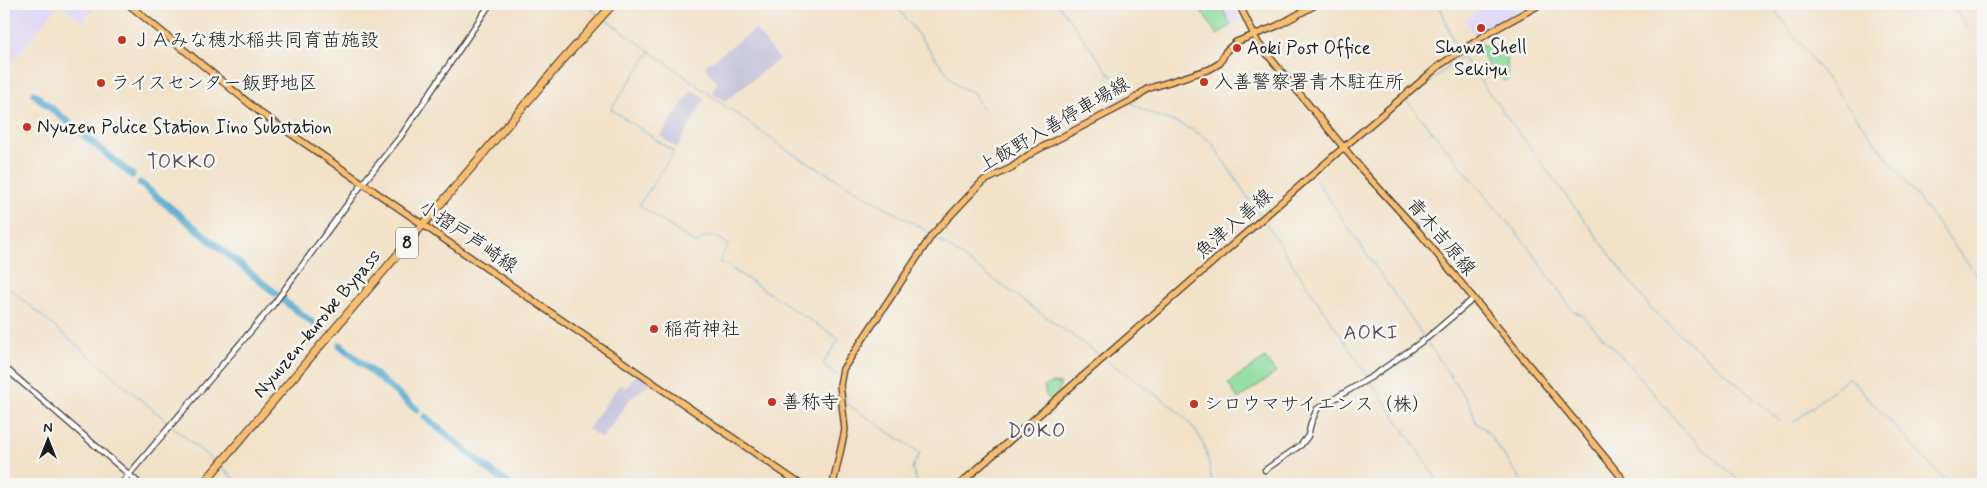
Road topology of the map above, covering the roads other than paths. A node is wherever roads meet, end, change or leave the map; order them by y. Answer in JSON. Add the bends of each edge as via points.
{"nodes":[{"id":1,"x":128,"y":4,"type":"edge"},
{"id":2,"x":490,"y":4,"type":"edge"},
{"id":3,"x":614,"y":4,"type":"edge"},
{"id":4,"x":1240,"y":4,"type":"edge"},
{"id":5,"x":1317,"y":4,"type":"edge"},
{"id":6,"x":1541,"y":4,"type":"edge"},
{"id":7,"x":1254,"y":35,"type":"junction"},
{"id":8,"x":1344,"y":147,"type":"junction"},
{"id":9,"x":363,"y":183,"type":"junction"},
{"id":10,"x":423,"y":224,"type":"junction"},
{"id":11,"x":1473,"y":299,"type":"junction"},
{"id":12,"x":4,"y":367,"type":"edge"},
{"id":13,"x":1265,"y":470,"type":"dead end"},
{"id":14,"x":129,"y":475,"type":"junction"},
{"id":15,"x":121,"y":484,"type":"edge"},
{"id":16,"x":140,"y":484,"type":"edge"},
{"id":17,"x":203,"y":484,"type":"edge"},
{"id":18,"x":800,"y":484,"type":"edge"},
{"id":19,"x":833,"y":484,"type":"edge"},
{"id":20,"x":960,"y":484,"type":"edge"},
{"id":21,"x":1627,"y":484,"type":"edge"}],
"edges":[{"from":1,"to":9,"type":"main road","name":"小摺戸芦崎線","via":[[262,114]]},
{"from":2,"to":9,"type":"street","via":[[401,136]]},
{"from":3,"to":10,"type":"highway","name":"Nyuuzen-kurobe Bypass","number":"8","via":[[560,62]]},
{"from":4,"to":7,"type":"main road","name":"青木吉原線"},
{"from":5,"to":7,"type":"main road","name":"上飯野入善停車場線"},
{"from":6,"to":8,"type":"main road","name":"魚津入善線","via":[[1440,65]]},
{"from":7,"to":8,"type":"main road","name":"青木吉原線"},
{"from":7,"to":19,"type":"main road","name":"上飯野入善停車場線","via":[[1236,42],[1220,63],[1210,70],[1147,89],[1131,101],[987,179],[932,234],[841,373],[845,430]]},
{"from":8,"to":11,"type":"main road","name":"青木吉原線"},
{"from":8,"to":20,"type":"main road","name":"魚津入善線"},
{"from":9,"to":10,"type":"main road","name":"小摺戸芦崎線"},
{"from":9,"to":14,"type":"street","via":[[273,305]]},
{"from":10,"to":17,"type":"highway","name":"Nyuuzen-kurobe Bypass","number":"8"},
{"from":10,"to":18,"type":"main road","name":"小摺戸芦崎線"},
{"from":11,"to":13,"type":"street","via":[[1427,338],[1373,376],[1317,408],[1308,436],[1301,445]]},
{"from":11,"to":21,"type":"main road","name":"青木吉原線"},
{"from":12,"to":14,"type":"street"},
{"from":14,"to":15,"type":"street"},
{"from":14,"to":16,"type":"street"}]}
